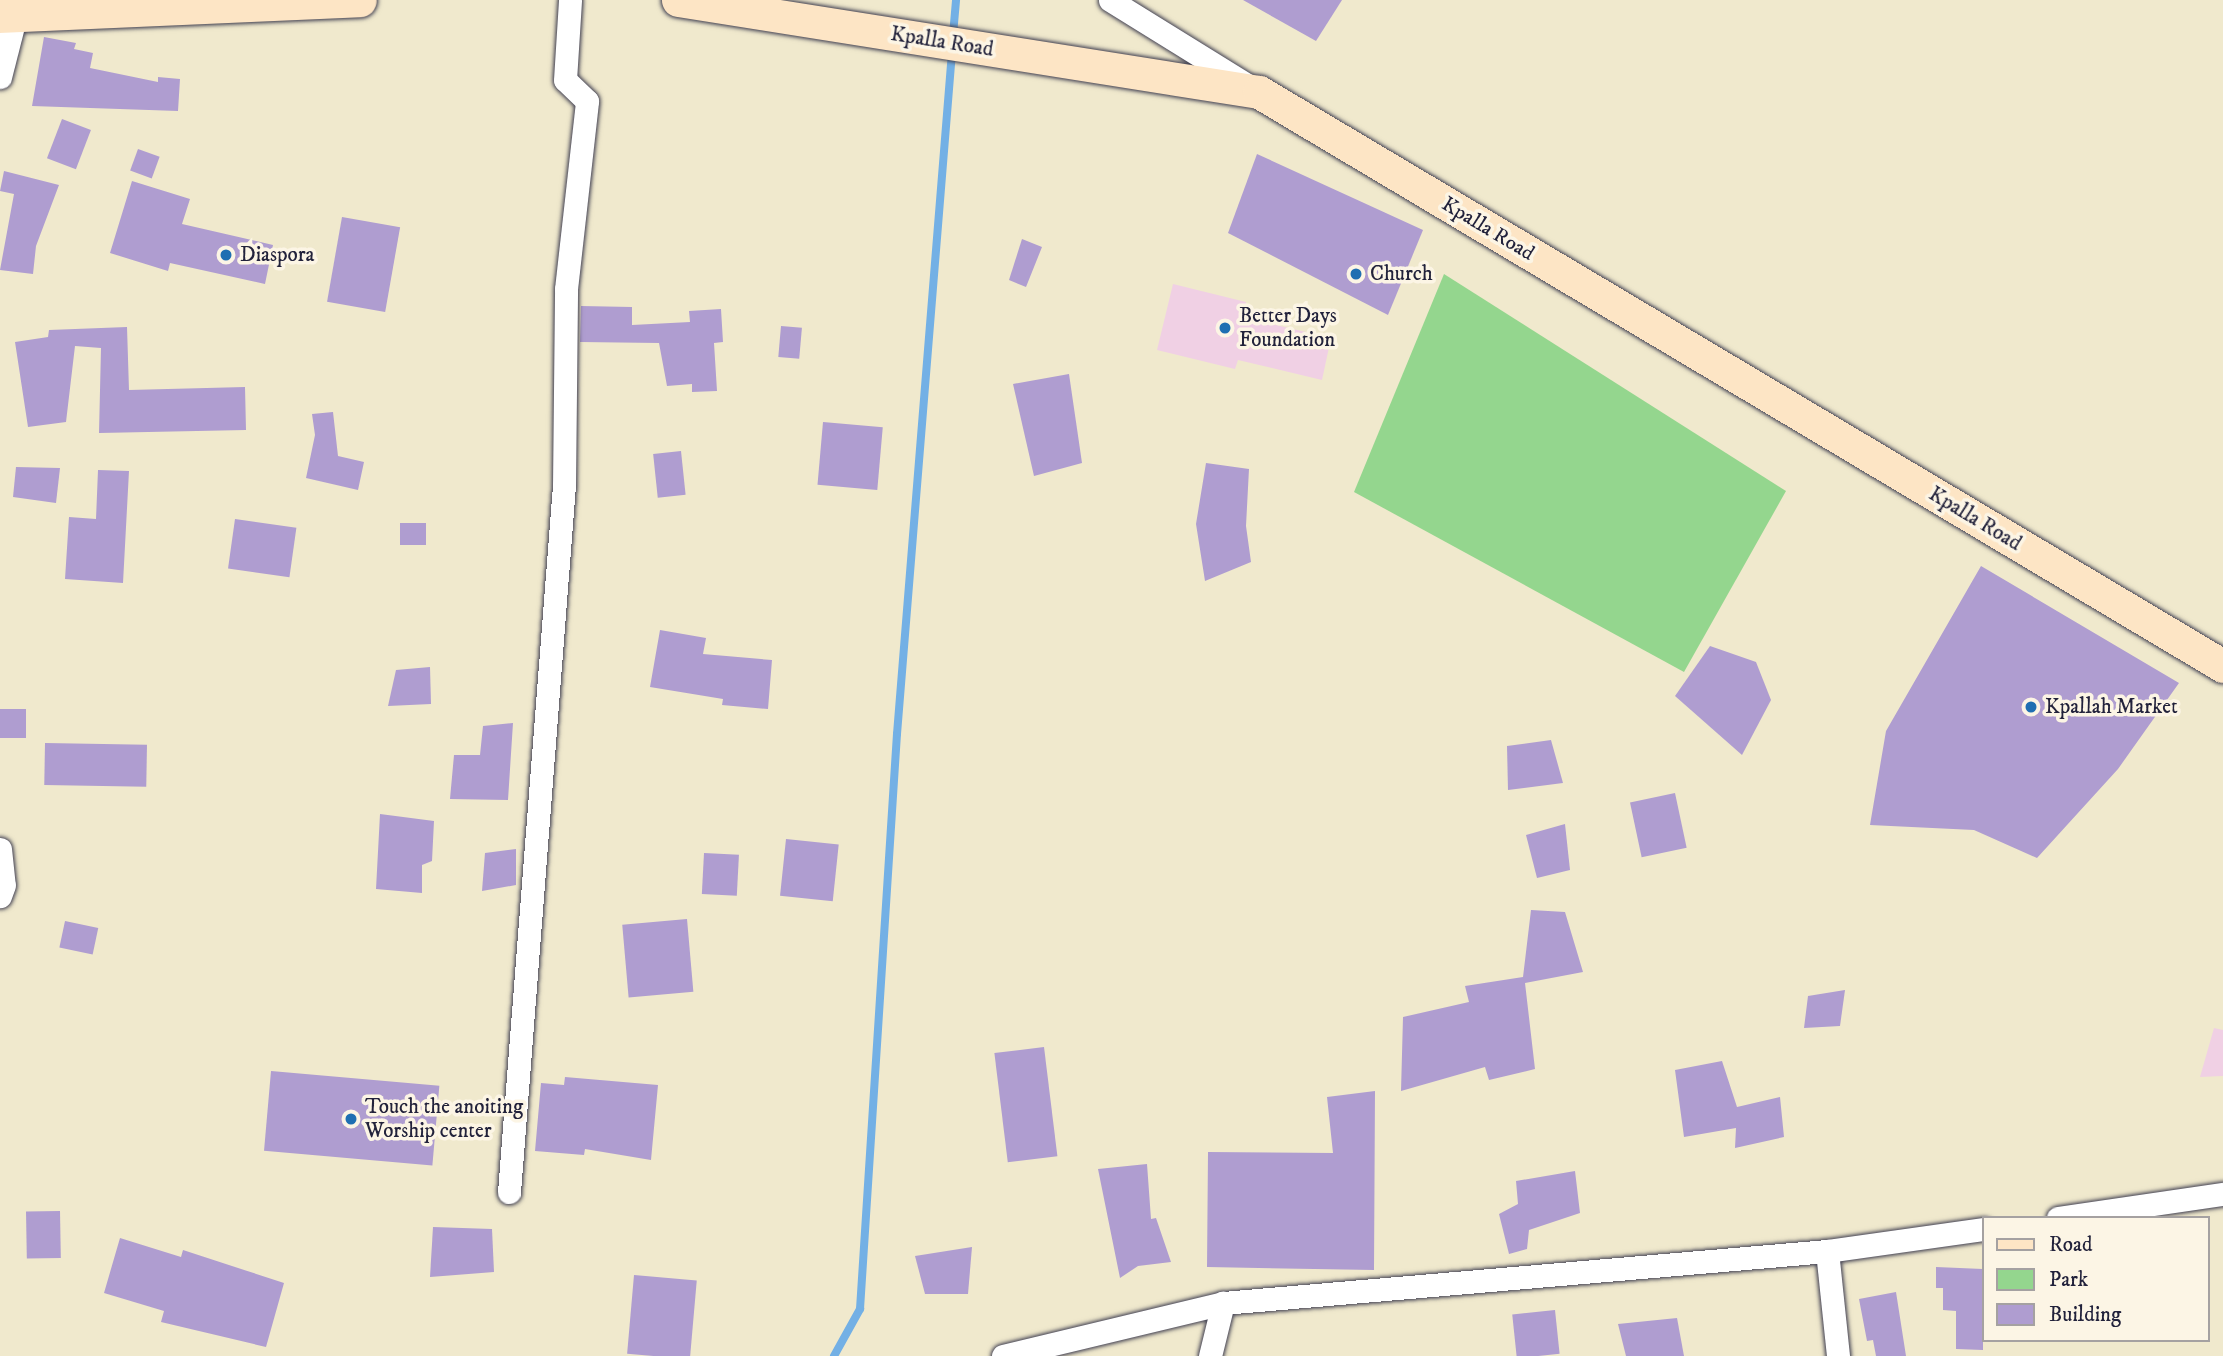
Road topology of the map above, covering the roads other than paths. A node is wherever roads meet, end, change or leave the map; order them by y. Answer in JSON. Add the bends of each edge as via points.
{"nodes":[{"id":1,"x":570,"y":0,"type":"edge"},
{"id":2,"x":678,"y":0,"type":"edge"},
{"id":3,"x":1110,"y":0,"type":"edge"},
{"id":4,"x":348,"y":1,"type":"edge"},
{"id":5,"x":8,"y":17,"type":"edge"},
{"id":6,"x":0,"y":77,"type":"edge"},
{"id":7,"x":1259,"y":92,"type":"junction"},
{"id":8,"x":2223,"y":666,"type":"edge"},
{"id":9,"x":0,"y":849,"type":"edge"},
{"id":10,"x":0,"y":897,"type":"edge"},
{"id":11,"x":509,"y":1192,"type":"dead end"},
{"id":12,"x":2223,"y":1194,"type":"edge"},
{"id":13,"x":2072,"y":1216,"type":"edge"},
{"id":14,"x":1982,"y":1229,"type":"edge"},
{"id":15,"x":1827,"y":1251,"type":"junction"},
{"id":16,"x":1223,"y":1303,"type":"junction"},
{"id":17,"x":1003,"y":1356,"type":"edge"},
{"id":18,"x":1210,"y":1356,"type":"edge"},
{"id":19,"x":1838,"y":1356,"type":"edge"}],
"edges":[{"from":1,"to":11,"type":"street","via":[[565,80],[587,101],[566,289],[564,486]]},
{"from":2,"to":7,"type":"street","name":"Kpalla Road"},
{"from":3,"to":7,"type":"street"},
{"from":4,"to":5,"type":"street"},
{"from":5,"to":6,"type":"street"},
{"from":7,"to":8,"type":"street","name":"Kpalla Road"},
{"from":9,"to":10,"type":"street","via":[[4,885]]},
{"from":12,"to":13,"type":"street"},
{"from":14,"to":15,"type":"street"},
{"from":15,"to":16,"type":"street"},
{"from":15,"to":19,"type":"street"},
{"from":16,"to":17,"type":"street"},
{"from":16,"to":18,"type":"street"}]}
